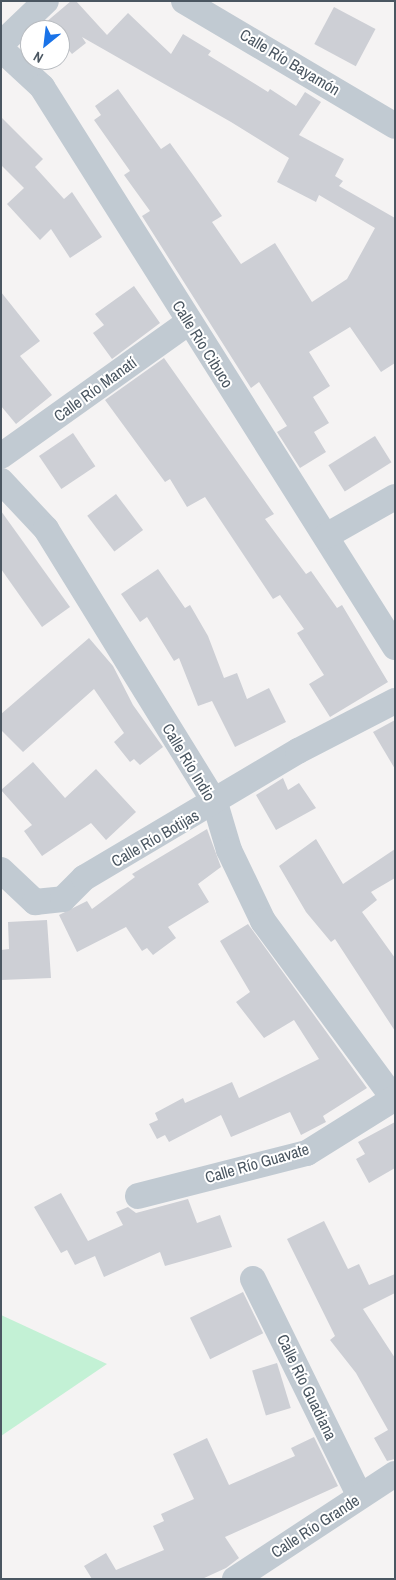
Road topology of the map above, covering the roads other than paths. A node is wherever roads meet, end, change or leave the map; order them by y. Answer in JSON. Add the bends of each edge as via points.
{"nodes":[{"id":1,"x":46,"y":1,"type":"edge"},
{"id":2,"x":184,"y":1,"type":"edge"},
{"id":3,"x":1,"y":44,"type":"edge"},
{"id":4,"x":1,"y":49,"type":"edge"},
{"id":5,"x":395,"y":126,"type":"edge"},
{"id":6,"x":189,"y":322,"type":"junction"},
{"id":7,"x":1,"y":456,"type":"edge"},
{"id":8,"x":1,"y":481,"type":"edge"},
{"id":9,"x":395,"y":497,"type":"edge"},
{"id":10,"x":326,"y":536,"type":"junction"},
{"id":11,"x":395,"y":647,"type":"edge"},
{"id":12,"x":395,"y":701,"type":"edge"},
{"id":13,"x":215,"y":803,"type":"junction"},
{"id":14,"x":1,"y":870,"type":"edge"},
{"id":15,"x":394,"y":1099,"type":"edge"},
{"id":16,"x":138,"y":1196,"type":"dead end"},
{"id":17,"x":253,"y":1279,"type":"dead end"},
{"id":18,"x":395,"y":1474,"type":"edge"},
{"id":19,"x":360,"y":1496,"type":"junction"},
{"id":20,"x":235,"y":1579,"type":"edge"}],
"edges":[{"from":1,"to":3,"type":"street"},
{"from":2,"to":5,"type":"street","name":"Calle Río Bayamón"},
{"from":4,"to":6,"type":"street","name":"Calle Río Cibuco","via":[[42,87]]},
{"from":6,"to":7,"type":"street","name":"Calle Río Manatí"},
{"from":6,"to":10,"type":"street","name":"Calle Río Cibuco"},
{"from":8,"to":13,"type":"street","name":"Calle Río Indio","via":[[46,529]]},
{"from":9,"to":10,"type":"street"},
{"from":10,"to":11,"type":"street","name":"Calle Río Cibuco"},
{"from":12,"to":13,"type":"street","name":"Calle Río Botijas","via":[[298,751]]},
{"from":13,"to":14,"type":"street","name":"Calle Río Botijas","via":[[84,878],[63,899],[35,902]]},
{"from":13,"to":15,"type":"street","name":"Calle Río Indio","via":[[229,850],[263,921]]},
{"from":15,"to":16,"type":"street","name":"Calle Río Guavate","via":[[307,1152]]},
{"from":17,"to":19,"type":"street","name":"Calle Río Guadiana"},
{"from":18,"to":19,"type":"street","name":"Calle Río Grande"},
{"from":19,"to":20,"type":"street","name":"Calle Río Grande"}]}
